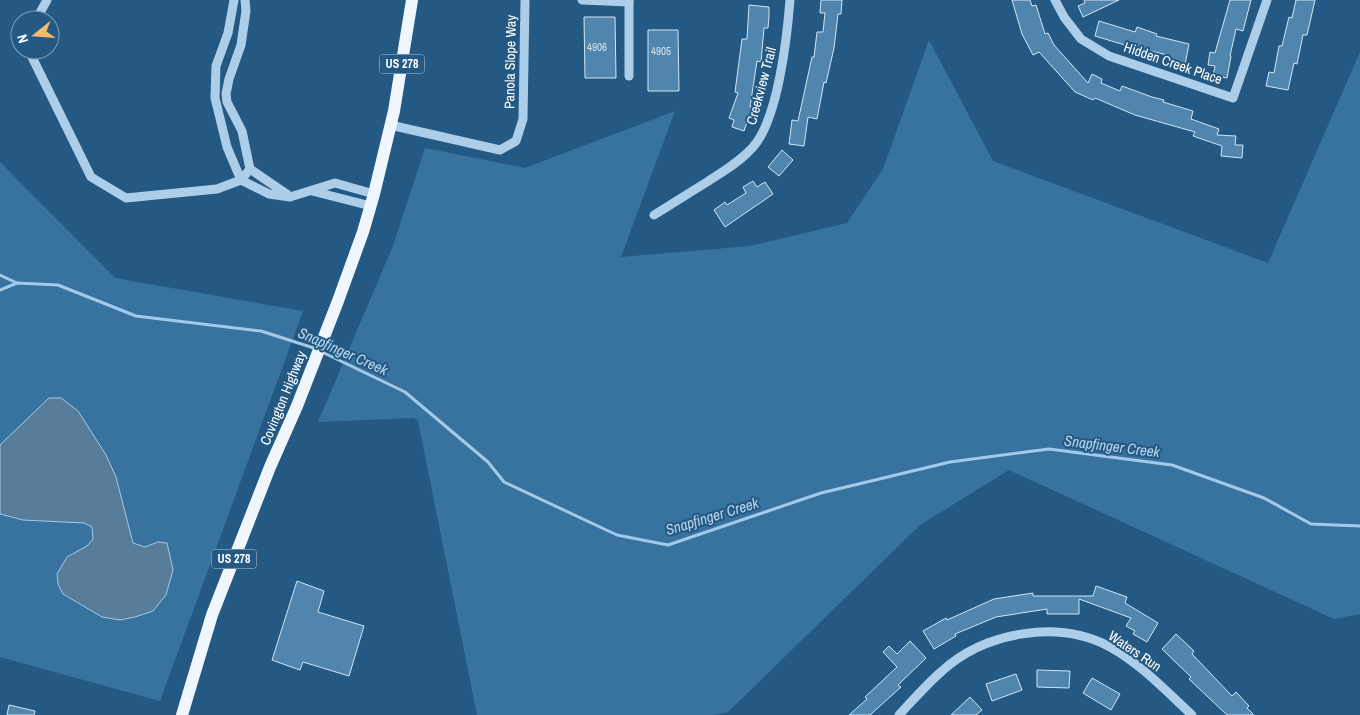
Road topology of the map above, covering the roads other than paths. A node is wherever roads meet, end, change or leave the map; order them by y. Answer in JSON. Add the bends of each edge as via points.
{"nodes":[{"id":1,"x":234,"y":0,"type":"edge"},
{"id":2,"x":245,"y":0,"type":"edge"},
{"id":3,"x":412,"y":0,"type":"edge"},
{"id":4,"x":525,"y":0,"type":"edge"},
{"id":5,"x":582,"y":0,"type":"edge"},
{"id":6,"x":790,"y":0,"type":"edge"},
{"id":7,"x":1055,"y":0,"type":"edge"},
{"id":8,"x":1267,"y":0,"type":"edge"},
{"id":9,"x":628,"y":1,"type":"edge"},
{"id":10,"x":33,"y":60,"type":"edge"},
{"id":11,"x":629,"y":76,"type":"dead end"},
{"id":12,"x":390,"y":125,"type":"junction"},
{"id":13,"x":250,"y":169,"type":"junction"},
{"id":14,"x":242,"y":180,"type":"junction"},
{"id":15,"x":311,"y":191,"type":"junction"},
{"id":16,"x":374,"y":194,"type":"junction"},
{"id":17,"x":290,"y":197,"type":"junction"},
{"id":18,"x":371,"y":206,"type":"junction"},
{"id":19,"x":654,"y":214,"type":"dead end"},
{"id":20,"x":182,"y":715,"type":"edge"},
{"id":21,"x":899,"y":715,"type":"edge"},
{"id":22,"x":1192,"y":715,"type":"edge"}],
"edges":[{"from":1,"to":14,"type":"street","via":[[228,33],[216,66],[214,98],[227,147]]},
{"from":2,"to":13,"type":"street","via":[[241,45],[226,94],[242,131]]},
{"from":3,"to":12,"type":"main road","name":"Covington Highway","number":"US 278"},
{"from":4,"to":12,"type":"street","name":"Panola Slope Way","via":[[524,119],[516,141],[500,150]]},
{"from":5,"to":9,"type":"street"},
{"from":6,"to":19,"type":"street","name":"Creekview Trail","via":[[787,38],[764,132],[752,148],[729,168]]},
{"from":7,"to":8,"type":"street","name":"Hidden Creek Place","via":[[1081,39],[1109,56],[1233,98]]},
{"from":9,"to":11,"type":"street"},
{"from":10,"to":14,"type":"street","via":[[91,177],[126,198],[217,189]]},
{"from":12,"to":16,"type":"main road","name":"Covington Highway","number":"US 278"},
{"from":13,"to":14,"type":"street"},
{"from":13,"to":17,"type":"street"},
{"from":14,"to":17,"type":"street","via":[[269,194]]},
{"from":15,"to":16,"type":"street","via":[[335,183]]},
{"from":15,"to":17,"type":"street"},
{"from":15,"to":18,"type":"street"},
{"from":16,"to":18,"type":"main road","name":"Covington Highway","number":"US 278"},
{"from":18,"to":20,"type":"main road","name":"Covington Highway","number":"US 278","via":[[338,301],[212,615]]},
{"from":21,"to":22,"type":"street","name":"Waters Run","via":[[942,670],[969,652],[1002,639],[1038,632],[1078,635],[1109,647],[1145,672]]}]}
